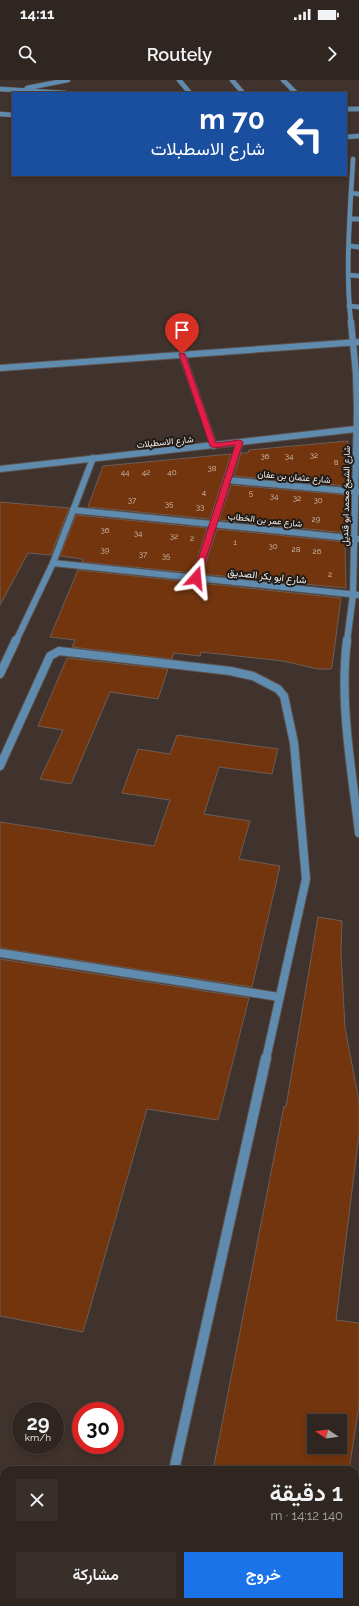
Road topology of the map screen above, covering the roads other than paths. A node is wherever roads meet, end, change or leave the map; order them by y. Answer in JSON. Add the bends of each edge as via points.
{"nodes":[{"id":1,"x":68,"y":80,"type":"edge"},
{"id":2,"x":179,"y":80,"type":"edge"},
{"id":3,"x":232,"y":80,"type":"edge"},
{"id":4,"x":283,"y":80,"type":"edge"},
{"id":5,"x":0,"y":89,"type":"edge"},
{"id":6,"x":14,"y":90,"type":"junction"},
{"id":7,"x":48,"y":92,"type":"edge"},
{"id":8,"x":189,"y":92,"type":"edge"},
{"id":9,"x":242,"y":92,"type":"edge"},
{"id":10,"x":295,"y":92,"type":"edge"},
{"id":11,"x":347,"y":109,"type":"edge"},
{"id":12,"x":359,"y":109,"type":"edge"},
{"id":13,"x":0,"y":114,"type":"edge"},
{"id":14,"x":12,"y":115,"type":"edge"},
{"id":15,"x":359,"y":136,"type":"edge"},
{"id":16,"x":347,"y":137,"type":"edge"},
{"id":17,"x":353,"y":159,"type":"dead end"},
{"id":18,"x":351,"y":193,"type":"junction"},
{"id":19,"x":359,"y":194,"type":"edge"},
{"id":20,"x":350,"y":219,"type":"junction"},
{"id":21,"x":359,"y":219,"type":"edge"},
{"id":22,"x":350,"y":246,"type":"junction"},
{"id":23,"x":359,"y":247,"type":"edge"},
{"id":24,"x":349,"y":275,"type":"junction"},
{"id":25,"x":359,"y":276,"type":"edge"},
{"id":26,"x":349,"y":306,"type":"junction"},
{"id":27,"x":359,"y":307,"type":"edge"},
{"id":28,"x":356,"y":341,"type":"edge"},
{"id":29,"x":182,"y":354,"type":"junction"},
{"id":30,"x":0,"y":368,"type":"edge"},
{"id":31,"x":358,"y":374,"type":"edge"},
{"id":32,"x":358,"y":410,"type":"edge"},
{"id":33,"x":356,"y":429,"type":"junction"},
{"id":34,"x":240,"y":442,"type":"junction"},
{"id":35,"x":214,"y":446,"type":"junction"},
{"id":36,"x":357,"y":451,"type":"edge"},
{"id":37,"x":93,"y":458,"type":"junction"},
{"id":38,"x":0,"y":469,"type":"edge"},
{"id":39,"x":228,"y":480,"type":"junction"},
{"id":40,"x":357,"y":492,"type":"edge"},
{"id":41,"x":73,"y":510,"type":"junction"},
{"id":42,"x":213,"y":524,"type":"junction"},
{"id":43,"x":357,"y":539,"type":"edge"},
{"id":44,"x":53,"y":563,"type":"junction"},
{"id":45,"x":196,"y":578,"type":"junction"},
{"id":46,"x":356,"y":595,"type":"edge"},
{"id":47,"x":0,"y":674,"type":"edge"},
{"id":48,"x":0,"y":766,"type":"edge"},
{"id":49,"x":359,"y":833,"type":"edge"},
{"id":50,"x":0,"y":953,"type":"edge"},
{"id":51,"x":280,"y":997,"type":"junction"},
{"id":52,"x":175,"y":1466,"type":"edge"}],
"edges":[{"from":1,"to":6,"type":"street"},
{"from":2,"to":8,"type":"street"},
{"from":3,"to":9,"type":"street"},
{"from":4,"to":10,"type":"street"},
{"from":5,"to":6,"type":"street"},
{"from":6,"to":7,"type":"street"},
{"from":11,"to":12,"type":"street"},
{"from":13,"to":14,"type":"street"},
{"from":15,"to":16,"type":"street"},
{"from":17,"to":18,"type":"street","name":"شارع الشيخ محمد ابو قنديل"},
{"from":18,"to":19,"type":"street"},
{"from":18,"to":20,"type":"street","name":"شارع الشيخ محمد ابو قنديل"},
{"from":20,"to":21,"type":"street"},
{"from":20,"to":22,"type":"street","name":"شارع الشيخ محمد ابو قنديل"},
{"from":22,"to":23,"type":"street"},
{"from":22,"to":24,"type":"street","name":"شارع الشيخ محمد ابو قنديل"},
{"from":24,"to":25,"type":"street"},
{"from":24,"to":26,"type":"street","name":"شارع الشيخ محمد ابو قنديل"},
{"from":26,"to":27,"type":"street"},
{"from":26,"to":28,"type":"street","name":"شارع الشيخ محمد ابو قنديل"},
{"from":28,"to":29,"type":"street"},
{"from":28,"to":31,"type":"street","name":"شارع الشيخ محمد ابو قنديل"},
{"from":29,"to":30,"type":"street"},
{"from":29,"to":35,"type":"street"},
{"from":31,"to":32,"type":"street","name":"شارع الشيخ محمد ابو قنديل"},
{"from":32,"to":33,"type":"street","name":"شارع الشيخ محمد ابو قنديل"},
{"from":33,"to":34,"type":"street","name":"شارع الاسطبلات"},
{"from":33,"to":36,"type":"street","name":"شارع الشيخ محمد ابو قنديل"},
{"from":34,"to":35,"type":"street","name":"شارع الاسطبلات"},
{"from":34,"to":39,"type":"street"},
{"from":35,"to":37,"type":"street","name":"شارع الاسطبلات"},
{"from":36,"to":40,"type":"street","name":"شارع الشيخ محمد ابو قنديل"},
{"from":37,"to":38,"type":"street","name":"شارع الاسطبلات"},
{"from":37,"to":41,"type":"street"},
{"from":39,"to":40,"type":"street","name":"شارع عثمان بن عفان"},
{"from":39,"to":42,"type":"street"},
{"from":40,"to":43,"type":"street","name":"شارع الشيخ محمد ابو قنديل"},
{"from":41,"to":42,"type":"street","name":"شارع عمر بن الخطاب"},
{"from":41,"to":44,"type":"street"},
{"from":42,"to":43,"type":"street","name":"شارع عمر بن الخطاب"},
{"from":42,"to":45,"type":"street"},
{"from":43,"to":46,"type":"street","name":"شارع الشيخ محمد ابو قنديل"},
{"from":44,"to":45,"type":"street","name":"شارع ابو بكر الصديق"},
{"from":44,"to":47,"type":"street"},
{"from":45,"to":46,"type":"street","name":"شارع ابو بكر الصديق"},
{"from":46,"to":49,"type":"street","name":"شارع الشيخ محمد ابو قنديل","via":[[345,656],[345,688]]},
{"from":48,"to":51,"type":"street","via":[[50,656],[59,651],[230,670],[254,676],[278,689],[284,696],[294,742],[306,879]]},
{"from":50,"to":51,"type":"street"},
{"from":51,"to":52,"type":"street"}]}
